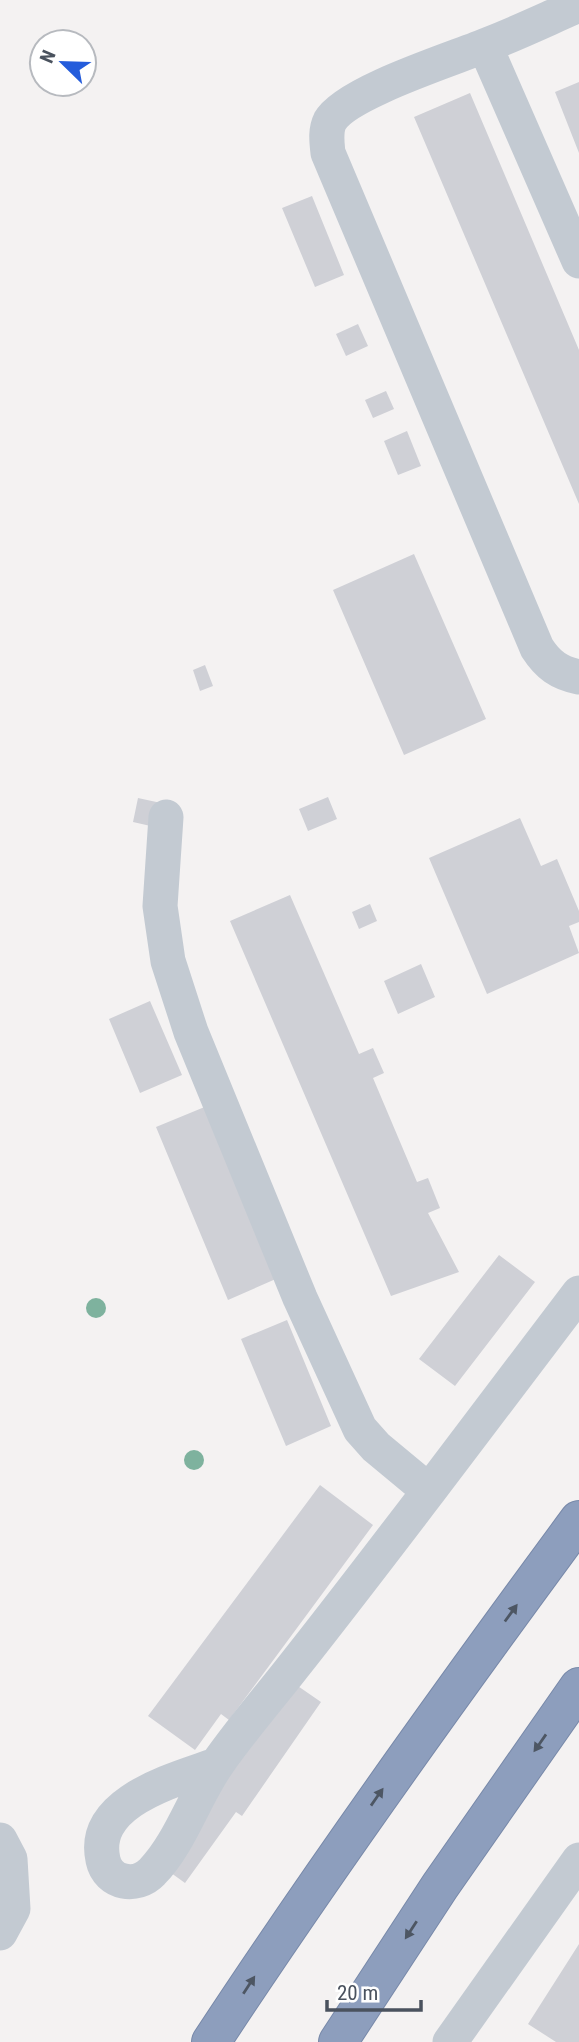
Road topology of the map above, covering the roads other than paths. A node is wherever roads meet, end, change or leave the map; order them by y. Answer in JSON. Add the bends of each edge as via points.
{"nodes":[{"id":1,"x":579,"y":5,"type":"edge"},
{"id":2,"x":485,"y":46,"type":"junction"},
{"id":3,"x":579,"y":261,"type":"edge"},
{"id":4,"x":579,"y":677,"type":"edge"},
{"id":5,"x":166,"y":817,"type":"dead end"},
{"id":6,"x":579,"y":1293,"type":"edge"},
{"id":7,"x":429,"y":1492,"type":"junction"},
{"id":8,"x":579,"y":1520,"type":"edge"},
{"id":9,"x":579,"y":1687,"type":"edge"},
{"id":10,"x":216,"y":1765,"type":"dead end"},
{"id":11,"x":0,"y":1840,"type":"edge"},
{"id":12,"x":579,"y":1860,"type":"edge"},
{"id":13,"x":0,"y":1933,"type":"edge"},
{"id":14,"x":211,"y":2042,"type":"edge"},
{"id":15,"x":338,"y":2042,"type":"edge"},
{"id":16,"x":450,"y":2042,"type":"edge"}],
"edges":[{"from":1,"to":2,"type":"lane"},
{"from":2,"to":3,"type":"lane"},
{"from":2,"to":4,"type":"lane","via":[[377,88],[343,107],[330,121],[328,153],[537,648],[547,663]]},
{"from":5,"to":7,"type":"lane","via":[[160,906],[168,961],[191,1032],[300,1298],[360,1429]]},
{"from":6,"to":7,"type":"lane"},
{"from":7,"to":10,"type":"lane"},
{"from":14,"to":8,"type":"highway","one_way":true,"via":[[428,1725]]},
{"from":9,"to":15,"type":"highway","one_way":true},
{"from":11,"to":13,"type":"lane","via":[[10,1859],[13,1909]]},
{"from":12,"to":16,"type":"lane"}]}
